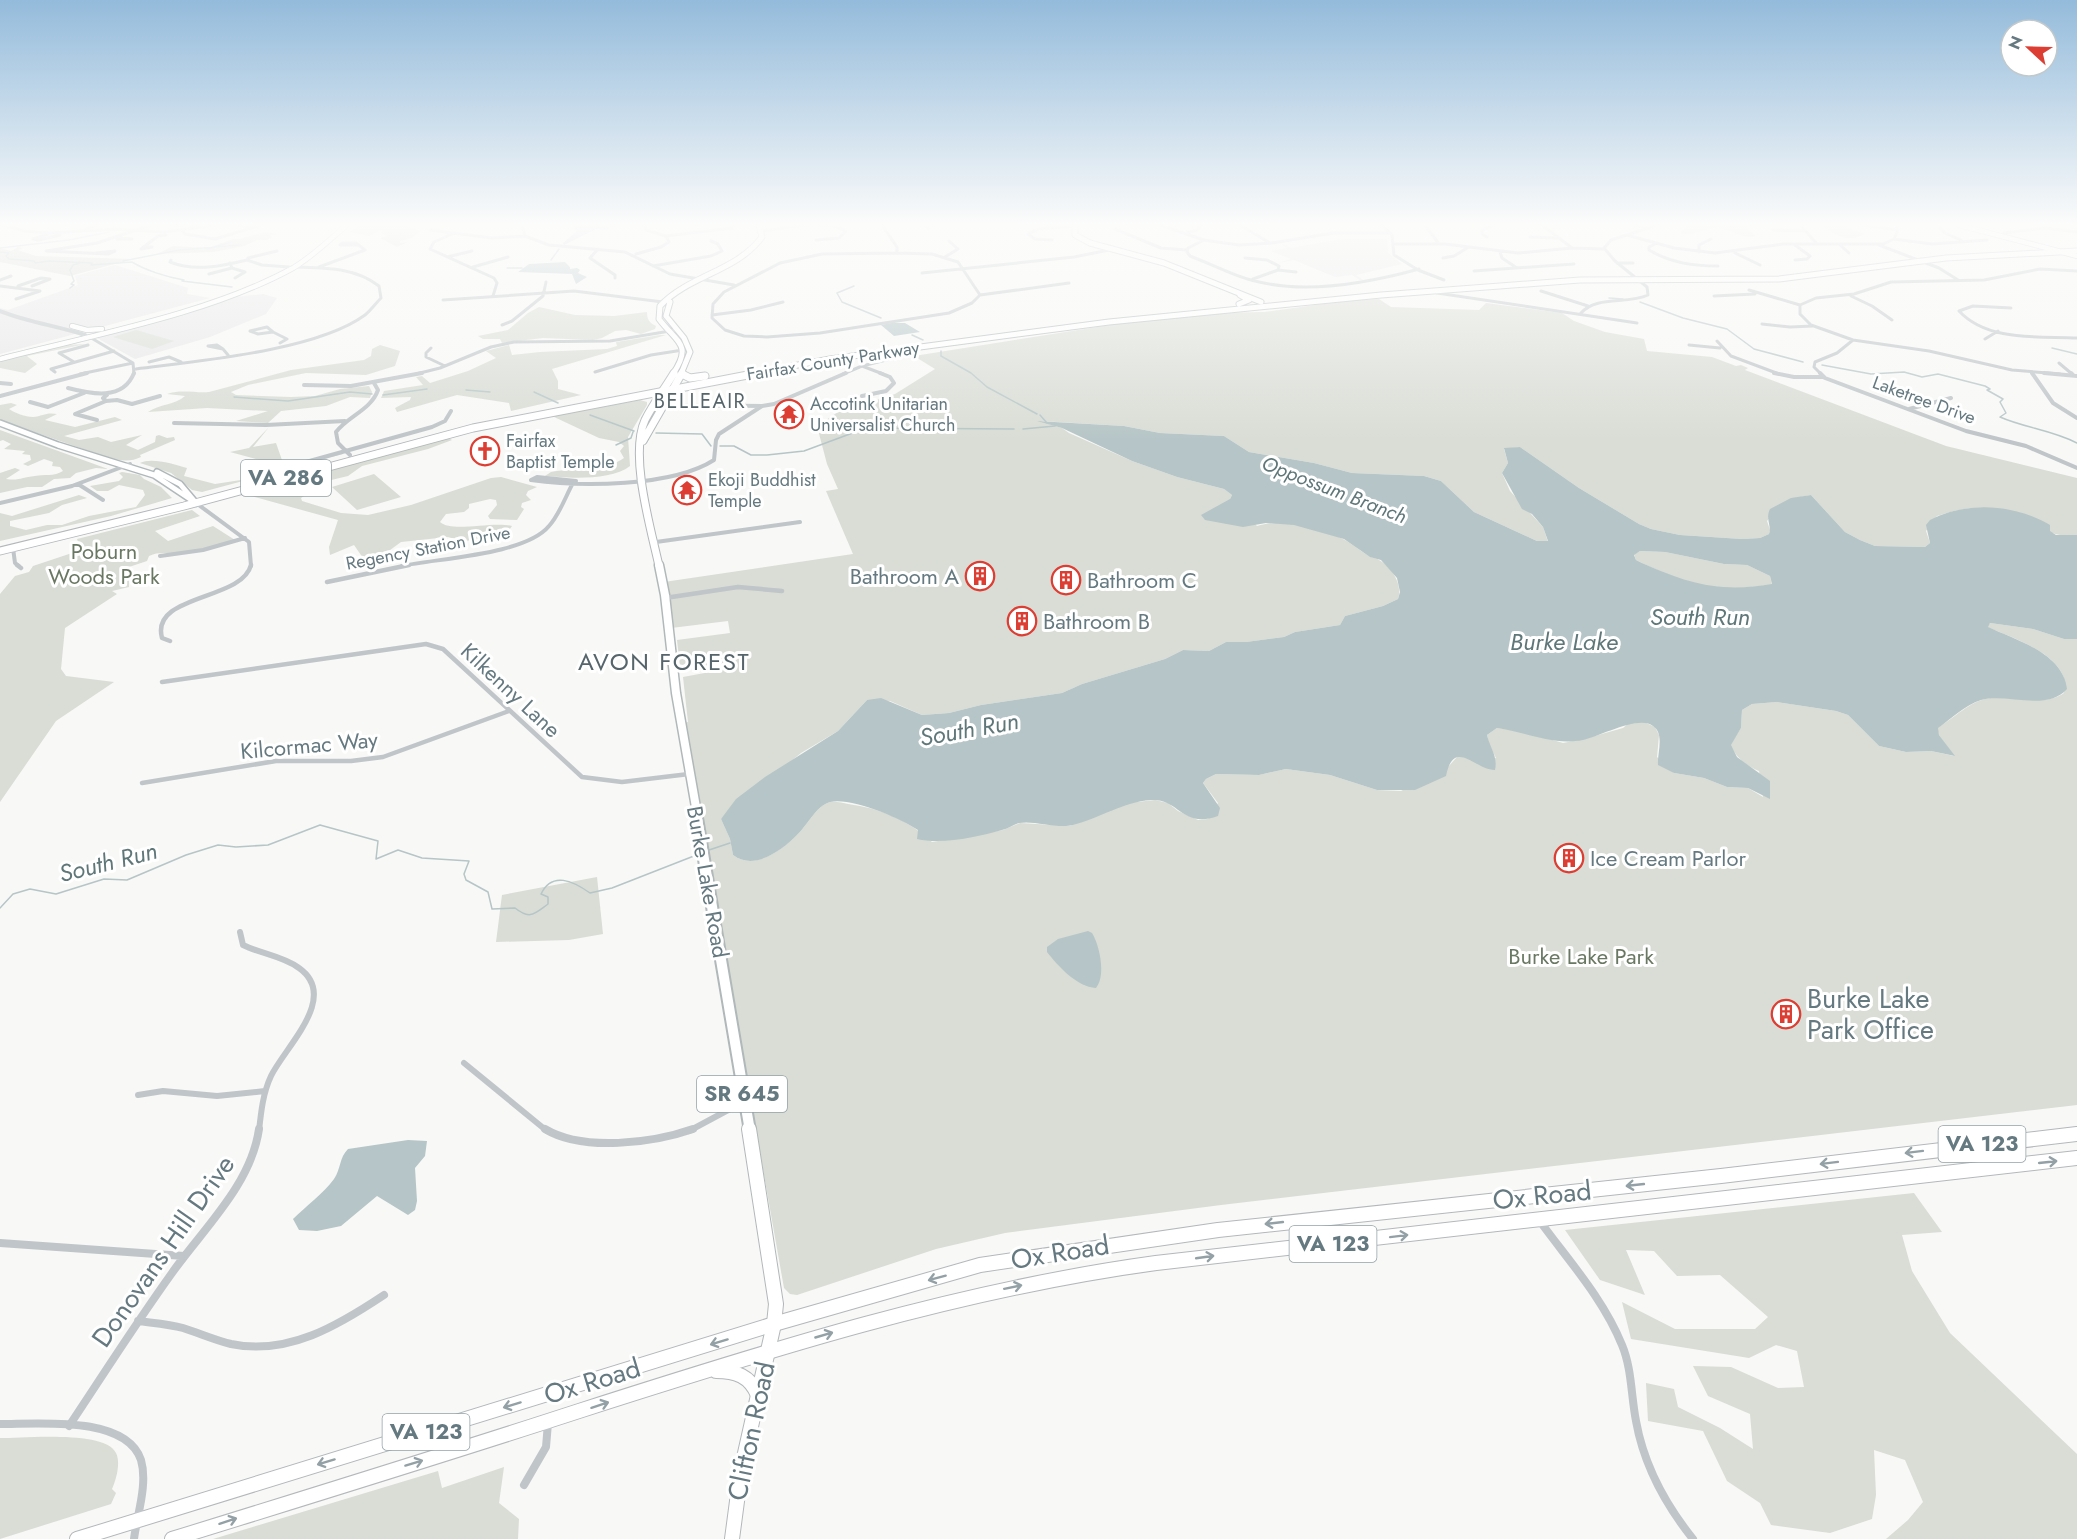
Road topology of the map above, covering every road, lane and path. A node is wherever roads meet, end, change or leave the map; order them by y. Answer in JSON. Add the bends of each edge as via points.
{"nodes":[{"id":1,"x":24,"y":297,"type":"edge"},
{"id":2,"x":221,"y":297,"type":"edge"},
{"id":3,"x":230,"y":297,"type":"edge"},
{"id":4,"x":381,"y":297,"type":"edge"},
{"id":5,"x":483,"y":297,"type":"edge"},
{"id":6,"x":540,"y":297,"type":"edge"},
{"id":7,"x":623,"y":297,"type":"edge"},
{"id":8,"x":670,"y":297,"type":"edge"},
{"id":9,"x":676,"y":297,"type":"edge"},
{"id":10,"x":720,"y":297,"type":"edge"},
{"id":11,"x":978,"y":297,"type":"edge"},
{"id":12,"x":1244,"y":297,"type":"edge"},
{"id":13,"x":1247,"y":297,"type":"edge"},
{"id":14,"x":1249,"y":297,"type":"edge"},
{"id":15,"x":1320,"y":297,"type":"edge"},
{"id":16,"x":1359,"y":297,"type":"edge"},
{"id":17,"x":1465,"y":297,"type":"edge"},
{"id":18,"x":1559,"y":297,"type":"edge"},
{"id":19,"x":1646,"y":297,"type":"edge"},
{"id":20,"x":1768,"y":297,"type":"edge"},
{"id":21,"x":1824,"y":297,"type":"edge"},
{"id":22,"x":1853,"y":297,"type":"edge"},
{"id":23,"x":16,"y":300,"type":"dead end"},
{"id":24,"x":443,"y":300,"type":"dead end"},
{"id":25,"x":663,"y":302,"type":"junction"},
{"id":26,"x":783,"y":302,"type":"dead end"},
{"id":27,"x":1261,"y":302,"type":"junction"},
{"id":28,"x":1239,"y":304,"type":"junction"},
{"id":29,"x":1268,"y":305,"type":"junction"},
{"id":30,"x":1800,"y":305,"type":"junction"},
{"id":31,"x":1588,"y":306,"type":"junction"},
{"id":32,"x":2011,"y":308,"type":"dead end"},
{"id":33,"x":0,"y":311,"type":"edge"},
{"id":34,"x":1581,"y":313,"type":"junction"},
{"id":35,"x":712,"y":315,"type":"junction"},
{"id":36,"x":19,"y":318,"type":"junction"},
{"id":37,"x":1892,"y":320,"type":"dead end"},
{"id":38,"x":1637,"y":323,"type":"dead end"},
{"id":39,"x":1762,"y":324,"type":"dead end"},
{"id":40,"x":502,"y":325,"type":"dead end"},
{"id":41,"x":72,"y":326,"type":"junction"},
{"id":42,"x":1813,"y":326,"type":"junction"},
{"id":43,"x":115,"y":327,"type":"junction"},
{"id":44,"x":672,"y":330,"type":"junction"},
{"id":45,"x":1998,"y":331,"type":"junction"},
{"id":46,"x":273,"y":332,"type":"junction"},
{"id":47,"x":87,"y":336,"type":"junction"},
{"id":48,"x":2077,"y":338,"type":"edge"},
{"id":49,"x":1985,"y":339,"type":"dead end"},
{"id":50,"x":1853,"y":340,"type":"junction"},
{"id":51,"x":1717,"y":341,"type":"dead end"},
{"id":52,"x":282,"y":344,"type":"junction"},
{"id":53,"x":88,"y":345,"type":"dead end"},
{"id":54,"x":1689,"y":345,"type":"dead end"},
{"id":55,"x":431,"y":348,"type":"dead end"},
{"id":56,"x":1720,"y":348,"type":"junction"},
{"id":57,"x":223,"y":349,"type":"dead end"},
{"id":58,"x":249,"y":349,"type":"dead end"},
{"id":59,"x":683,"y":350,"type":"junction"},
{"id":60,"x":114,"y":351,"type":"junction"},
{"id":61,"x":228,"y":355,"type":"junction"},
{"id":62,"x":897,"y":357,"type":"dead end"},
{"id":63,"x":0,"y":358,"type":"edge"},
{"id":64,"x":74,"y":362,"type":"junction"},
{"id":65,"x":149,"y":362,"type":"dead end"},
{"id":66,"x":181,"y":362,"type":"junction"},
{"id":67,"x":133,"y":363,"type":"junction"},
{"id":68,"x":2059,"y":363,"type":"dead end"},
{"id":69,"x":446,"y":366,"type":"junction"},
{"id":70,"x":862,"y":366,"type":"junction"},
{"id":71,"x":136,"y":369,"type":"junction"},
{"id":72,"x":56,"y":372,"type":"dead end"},
{"id":73,"x":595,"y":372,"type":"dead end"},
{"id":74,"x":2032,"y":373,"type":"junction"},
{"id":75,"x":682,"y":374,"type":"junction"},
{"id":76,"x":726,"y":374,"type":"junction"},
{"id":77,"x":2075,"y":375,"type":"edge"},
{"id":78,"x":1823,"y":377,"type":"junction"},
{"id":79,"x":0,"y":383,"type":"edge"},
{"id":80,"x":374,"y":383,"type":"junction"},
{"id":81,"x":12,"y":384,"type":"dead end"},
{"id":82,"x":304,"y":385,"type":"dead end"},
{"id":83,"x":670,"y":387,"type":"junction"},
{"id":84,"x":68,"y":388,"type":"dead end"},
{"id":85,"x":86,"y":392,"type":"junction"},
{"id":86,"x":107,"y":395,"type":"junction"},
{"id":87,"x":0,"y":396,"type":"edge"},
{"id":88,"x":160,"y":396,"type":"dead end"},
{"id":89,"x":862,"y":396,"type":"dead end"},
{"id":90,"x":1951,"y":398,"type":"dead end"},
{"id":91,"x":658,"y":400,"type":"junction"},
{"id":92,"x":106,"y":401,"type":"junction"},
{"id":93,"x":611,"y":401,"type":"junction"},
{"id":94,"x":30,"y":402,"type":"dead end"},
{"id":95,"x":682,"y":405,"type":"dead end"},
{"id":96,"x":762,"y":406,"type":"junction"},
{"id":97,"x":1908,"y":410,"type":"junction"},
{"id":98,"x":451,"y":411,"type":"dead end"},
{"id":99,"x":2077,"y":418,"type":"edge"},
{"id":100,"x":97,"y":420,"type":"dead end"},
{"id":101,"x":345,"y":421,"type":"junction"},
{"id":102,"x":174,"y":423,"type":"dead end"},
{"id":103,"x":2,"y":425,"type":"edge"},
{"id":104,"x":643,"y":441,"type":"junction"},
{"id":105,"x":347,"y":453,"type":"junction"},
{"id":106,"x":128,"y":465,"type":"junction"},
{"id":107,"x":288,"y":467,"type":"dead end"},
{"id":108,"x":2077,"y":468,"type":"edge"},
{"id":109,"x":640,"y":478,"type":"junction"},
{"id":110,"x":574,"y":483,"type":"junction"},
{"id":111,"x":78,"y":484,"type":"junction"},
{"id":112,"x":103,"y":500,"type":"dead end"},
{"id":113,"x":191,"y":500,"type":"junction"},
{"id":114,"x":0,"y":503,"type":"edge"},
{"id":115,"x":800,"y":522,"type":"dead end"},
{"id":116,"x":245,"y":538,"type":"junction"},
{"id":117,"x":656,"y":542,"type":"junction"},
{"id":118,"x":0,"y":545,"type":"edge"},
{"id":119,"x":13,"y":548,"type":"junction"},
{"id":120,"x":0,"y":551,"type":"edge"},
{"id":121,"x":160,"y":556,"type":"dead end"},
{"id":122,"x":21,"y":568,"type":"dead end"},
{"id":123,"x":327,"y":582,"type":"dead end"},
{"id":124,"x":782,"y":591,"type":"dead end"},
{"id":125,"x":666,"y":598,"type":"junction"},
{"id":126,"x":170,"y":641,"type":"dead end"},
{"id":127,"x":162,"y":682,"type":"dead end"},
{"id":128,"x":509,"y":711,"type":"junction"},
{"id":129,"x":689,"y":774,"type":"junction"},
{"id":130,"x":142,"y":783,"type":"dead end"},
{"id":131,"x":240,"y":932,"type":"dead end"},
{"id":132,"x":464,"y":1063,"type":"dead end"},
{"id":133,"x":265,"y":1090,"type":"junction"},
{"id":134,"x":138,"y":1095,"type":"dead end"},
{"id":135,"x":743,"y":1102,"type":"junction"},
{"id":136,"x":2077,"y":1134,"type":"edge"},
{"id":137,"x":2077,"y":1158,"type":"edge"},
{"id":138,"x":1538,"y":1218,"type":"junction"},
{"id":139,"x":0,"y":1243,"type":"edge"},
{"id":140,"x":184,"y":1256,"type":"junction"},
{"id":141,"x":384,"y":1295,"type":"dead end"},
{"id":142,"x":138,"y":1321,"type":"junction"},
{"id":143,"x":774,"y":1323,"type":"junction"},
{"id":144,"x":768,"y":1352,"type":"junction"},
{"id":145,"x":705,"y":1371,"type":"junction"},
{"id":146,"x":758,"y":1395,"type":"junction"},
{"id":147,"x":548,"y":1422,"type":"junction"},
{"id":148,"x":0,"y":1424,"type":"edge"},
{"id":149,"x":69,"y":1426,"type":"junction"},
{"id":150,"x":524,"y":1485,"type":"dead end"},
{"id":151,"x":137,"y":1521,"type":"junction"},
{"id":152,"x":77,"y":1539,"type":"edge"},
{"id":153,"x":134,"y":1539,"type":"edge"},
{"id":154,"x":172,"y":1539,"type":"edge"},
{"id":155,"x":732,"y":1539,"type":"edge"},
{"id":156,"x":1693,"y":1539,"type":"edge"}],
"edges":[{"from":1,"to":23,"type":"street"},
{"from":2,"to":43,"type":"main road"},
{"from":3,"to":47,"type":"main road"},
{"from":4,"to":52,"type":"street","via":[[370,311],[348,324]]},
{"from":5,"to":24,"type":"street"},
{"from":6,"to":40,"type":"street"},
{"from":7,"to":25,"type":"street"},
{"from":8,"to":25,"type":"main road","name":"Burke Lake Road","number":"SR 645"},
{"from":9,"to":44,"type":"main road","name":"Burke Lake Road","number":"SR 645","via":[[667,305],[666,318]]},
{"from":10,"to":35,"type":"street"},
{"from":11,"to":35,"type":"street","via":[[969,306],[946,314],[798,336],[737,333],[719,326]]},
{"from":12,"to":28,"type":"main road","via":[[1249,300]]},
{"from":13,"to":27,"type":"main road"},
{"from":14,"to":27,"type":"main road"},
{"from":15,"to":27,"type":"main road","name":"Fairfax County Parkway","number":"VA 286"},
{"from":16,"to":29,"type":"main road","name":"Fairfax County Parkway","number":"VA 286"},
{"from":17,"to":34,"type":"street"},
{"from":18,"to":31,"type":"street"},
{"from":19,"to":31,"type":"street"},
{"from":20,"to":30,"type":"street"},
{"from":21,"to":30,"type":"street"},
{"from":22,"to":37,"type":"street"},
{"from":25,"to":44,"type":"main road","name":"Burke Lake Road","number":"SR 645","via":[[658,315]]},
{"from":26,"to":35,"type":"street"},
{"from":27,"to":28,"type":"main road","name":"Fairfax County Parkway","number":"VA 286"},
{"from":27,"to":29,"type":"main road"},
{"from":28,"to":76,"type":"main road","name":"Fairfax County Parkway","number":"VA 286","via":[[836,354]]},
{"from":29,"to":83,"type":"main road","name":"Fairfax County Parkway","number":"VA 286","via":[[830,359]]},
{"from":30,"to":42,"type":"street","via":[[1800,314]]},
{"from":31,"to":34,"type":"street"},
{"from":32,"to":45,"type":"street","via":[[1977,306],[1960,310],[1971,322]]},
{"from":33,"to":36,"type":"street"},
{"from":34,"to":38,"type":"street"},
{"from":36,"to":41,"type":"street"},
{"from":36,"to":47,"type":"street"},
{"from":39,"to":42,"type":"street"},
{"from":41,"to":43,"type":"main road","via":[[91,330]]},
{"from":41,"to":47,"type":"street"},
{"from":42,"to":50,"type":"street"},
{"from":43,"to":47,"type":"main road"},
{"from":44,"to":59,"type":"main road","name":"Burke Lake Road","number":"SR 645"},
{"from":44,"to":69,"type":"street","via":[[610,341],[514,342]]},
{"from":44,"to":75,"type":"main road","name":"Burke Lake Road","number":"SR 645","via":[[687,341],[690,352]]},
{"from":45,"to":48,"type":"street"},
{"from":45,"to":49,"type":"street"},
{"from":46,"to":46,"type":"street","via":[[258,334],[250,332],[267,327]]},
{"from":46,"to":52,"type":"street","via":[[287,339]]},
{"from":47,"to":60,"type":"street"},
{"from":47,"to":63,"type":"main road"},
{"from":50,"to":74,"type":"street"},
{"from":50,"to":78,"type":"street","via":[[1837,353],[1815,362],[1814,369]]},
{"from":51,"to":56,"type":"street"},
{"from":52,"to":58,"type":"street"},
{"from":52,"to":61,"type":"street"},
{"from":53,"to":64,"type":"street","via":[[59,353]]},
{"from":54,"to":56,"type":"street"},
{"from":55,"to":69,"type":"street","via":[[426,353],[428,359]]},
{"from":56,"to":78,"type":"street","via":[[1770,373],[1796,378]]},
{"from":57,"to":61,"type":"street"},
{"from":59,"to":73,"type":"street","via":[[645,356]]},
{"from":59,"to":83,"type":"main road","name":"Burke Lake Road","number":"SR 645"},
{"from":60,"to":64,"type":"street"},
{"from":60,"to":67,"type":"street"},
{"from":61,"to":66,"type":"street"},
{"from":62,"to":70,"type":"street"},
{"from":64,"to":72,"type":"street","via":[[51,369]]},
{"from":65,"to":66,"type":"street","via":[[171,357]]},
{"from":66,"to":71,"type":"street"},
{"from":67,"to":71,"type":"street"},
{"from":67,"to":87,"type":"street","via":[[60,378]]},
{"from":68,"to":77,"type":"street"},
{"from":69,"to":80,"type":"street"},
{"from":70,"to":89,"type":"street","via":[[890,377],[894,384],[883,392]]},
{"from":70,"to":96,"type":"street","via":[[785,401]]},
{"from":71,"to":86,"type":"street","via":[[128,383]]},
{"from":74,"to":77,"type":"street"},
{"from":74,"to":99,"type":"street","via":[[2053,402]]},
{"from":75,"to":76,"type":"main road","via":[[694,378]]},
{"from":75,"to":83,"type":"main road","name":"Burke Lake Road","number":"SR 645"},
{"from":76,"to":83,"type":"main road","name":"Fairfax County Parkway","number":"VA 286"},
{"from":78,"to":97,"type":"street","name":"Laketree Drive"},
{"from":79,"to":81,"type":"street"},
{"from":80,"to":82,"type":"street","via":[[344,387]]},
{"from":80,"to":101,"type":"street","via":[[378,390],[375,398]]},
{"from":83,"to":91,"type":"main road","name":"Burke Lake Road","number":"SR 645"},
{"from":83,"to":93,"type":"main road","name":"Fairfax County Parkway","number":"VA 286"},
{"from":83,"to":104,"type":"main road","name":"Burke Lake Road","number":"SR 645"},
{"from":83,"to":105,"type":"main road","name":"Fairfax County Parkway","number":"VA 286","via":[[457,427]]},
{"from":84,"to":85,"type":"street"},
{"from":85,"to":86,"type":"street"},
{"from":85,"to":94,"type":"street","via":[[48,407]]},
{"from":86,"to":92,"type":"street","via":[[103,398]]},
{"from":88,"to":92,"type":"street","via":[[132,404]]},
{"from":90,"to":97,"type":"street"},
{"from":91,"to":93,"type":"main road","via":[[647,396]]},
{"from":91,"to":104,"type":"main road","name":"Burke Lake Road","number":"SR 645","via":[[641,431]]},
{"from":92,"to":100,"type":"street","via":[[75,414]]},
{"from":93,"to":113,"type":"main road","name":"Fairfax County Parkway","number":"VA 286","via":[[457,432]]},
{"from":95,"to":96,"type":"street"},
{"from":96,"to":109,"type":"street","via":[[719,434],[715,458],[706,467],[686,474]]},
{"from":97,"to":108,"type":"street","name":"Laketree Drive","via":[[1966,431],[2026,446]]},
{"from":98,"to":105,"type":"street","via":[[445,421],[432,427]]},
{"from":101,"to":102,"type":"street","via":[[266,425]]},
{"from":101,"to":105,"type":"street","via":[[335,435]]},
{"from":103,"to":106,"type":"main road"},
{"from":104,"to":109,"type":"main road","name":"Burke Lake Road","number":"SR 645"},
{"from":105,"to":107,"type":"street"},
{"from":105,"to":113,"type":"main road","name":"Fairfax County Parkway","number":"VA 286"},
{"from":106,"to":111,"type":"street"},
{"from":106,"to":113,"type":"main road","via":[[162,479]]},
{"from":109,"to":110,"type":"street"},
{"from":109,"to":117,"type":"main road","name":"Burke Lake Road","number":"SR 645"},
{"from":110,"to":110,"type":"street","via":[[537,477],[531,480]]},
{"from":110,"to":123,"type":"street","name":"Regency Station Drive","via":[[549,527],[526,542]]},
{"from":111,"to":112,"type":"street"},
{"from":111,"to":114,"type":"street"},
{"from":113,"to":116,"type":"street"},
{"from":113,"to":118,"type":"main road","name":"Fairfax County Parkway","number":"VA 286"},
{"from":113,"to":119,"type":"main road","name":"Fairfax County Parkway","number":"VA 286"},
{"from":115,"to":117,"type":"street"},
{"from":116,"to":121,"type":"street","via":[[203,550]]},
{"from":116,"to":126,"type":"street","via":[[252,560],[248,572],[231,585],[169,615],[159,632]]},
{"from":117,"to":125,"type":"main road","name":"Burke Lake Road","number":"SR 645"},
{"from":119,"to":120,"type":"main road","name":"Fairfax County Parkway","number":"VA 286"},
{"from":119,"to":122,"type":"street","via":[[15,563]]},
{"from":124,"to":125,"type":"street","via":[[730,587]]},
{"from":125,"to":129,"type":"main road","name":"Burke Lake Road","number":"SR 645","via":[[671,661]]},
{"from":127,"to":128,"type":"street","name":"Kilkenny Lane","via":[[426,644],[443,649]]},
{"from":128,"to":129,"type":"street","name":"Kilkenny Lane","via":[[582,777],[621,783]]},
{"from":128,"to":130,"type":"street","name":"Kilcormac Way","via":[[383,757],[276,761]]},
{"from":129,"to":135,"type":"main road","name":"Burke Lake Road","number":"SR 645"},
{"from":131,"to":133,"type":"street","name":"Donovans Hill Drive","via":[[243,945],[288,961],[304,971],[314,989],[309,1018],[281,1058]]},
{"from":132,"to":135,"type":"street","via":[[543,1128],[574,1141],[680,1134]]},
{"from":133,"to":134,"type":"street","via":[[217,1096],[163,1091]]},
{"from":133,"to":140,"type":"street","name":"Donovans Hill Drive","via":[[251,1162]]},
{"from":135,"to":143,"type":"main road","name":"Burke Lake Road","number":"SR 645","via":[[774,1281]]},
{"from":136,"to":143,"type":"main road","name":"Ox Road","number":"VA 123","one_way":true,"via":[[1229,1228],[1107,1245],[980,1265]]},
{"from":138,"to":137,"type":"main road","name":"Ox Road","number":"VA 123","one_way":true},
{"from":144,"to":138,"type":"main road","name":"Ox Road","number":"VA 123","one_way":true,"via":[[939,1302],[1084,1273]]},
{"from":138,"to":156,"type":"street","via":[[1611,1320],[1627,1359],[1644,1454],[1664,1498]]},
{"from":139,"to":140,"type":"street"},
{"from":140,"to":142,"type":"street","name":"Donovans Hill Drive"},
{"from":141,"to":142,"type":"street","via":[[325,1331],[272,1347],[236,1345],[182,1328]]},
{"from":142,"to":149,"type":"street","name":"Donovans Hill Drive"},
{"from":143,"to":144,"type":"main road","name":"Clifton Road","number":"SR 645"},
{"from":143,"to":151,"type":"main road","name":"Ox Road","number":"VA 123","one_way":true},
{"from":144,"to":145,"type":"main road","name":"Ox Road","number":"VA 123"},
{"from":144,"to":146,"type":"main road","name":"Clifton Road","number":"SR 645"},
{"from":145,"to":146,"type":"main road","via":[[744,1375]]},
{"from":147,"to":145,"type":"main road","name":"Ox Road","number":"VA 123","one_way":true},
{"from":146,"to":155,"type":"main road","name":"Clifton Road","number":"SR 645","via":[[736,1496]]},
{"from":147,"to":150,"type":"street","via":[[546,1447]]},
{"from":154,"to":147,"type":"main road","name":"Ox Road","number":"VA 123","one_way":true},
{"from":148,"to":149,"type":"street"},
{"from":149,"to":151,"type":"street","via":[[106,1429],[128,1439],[136,1448],[142,1474]]},
{"from":151,"to":152,"type":"main road","name":"Ox Road","number":"VA 123"},
{"from":151,"to":153,"type":"street"}]}
